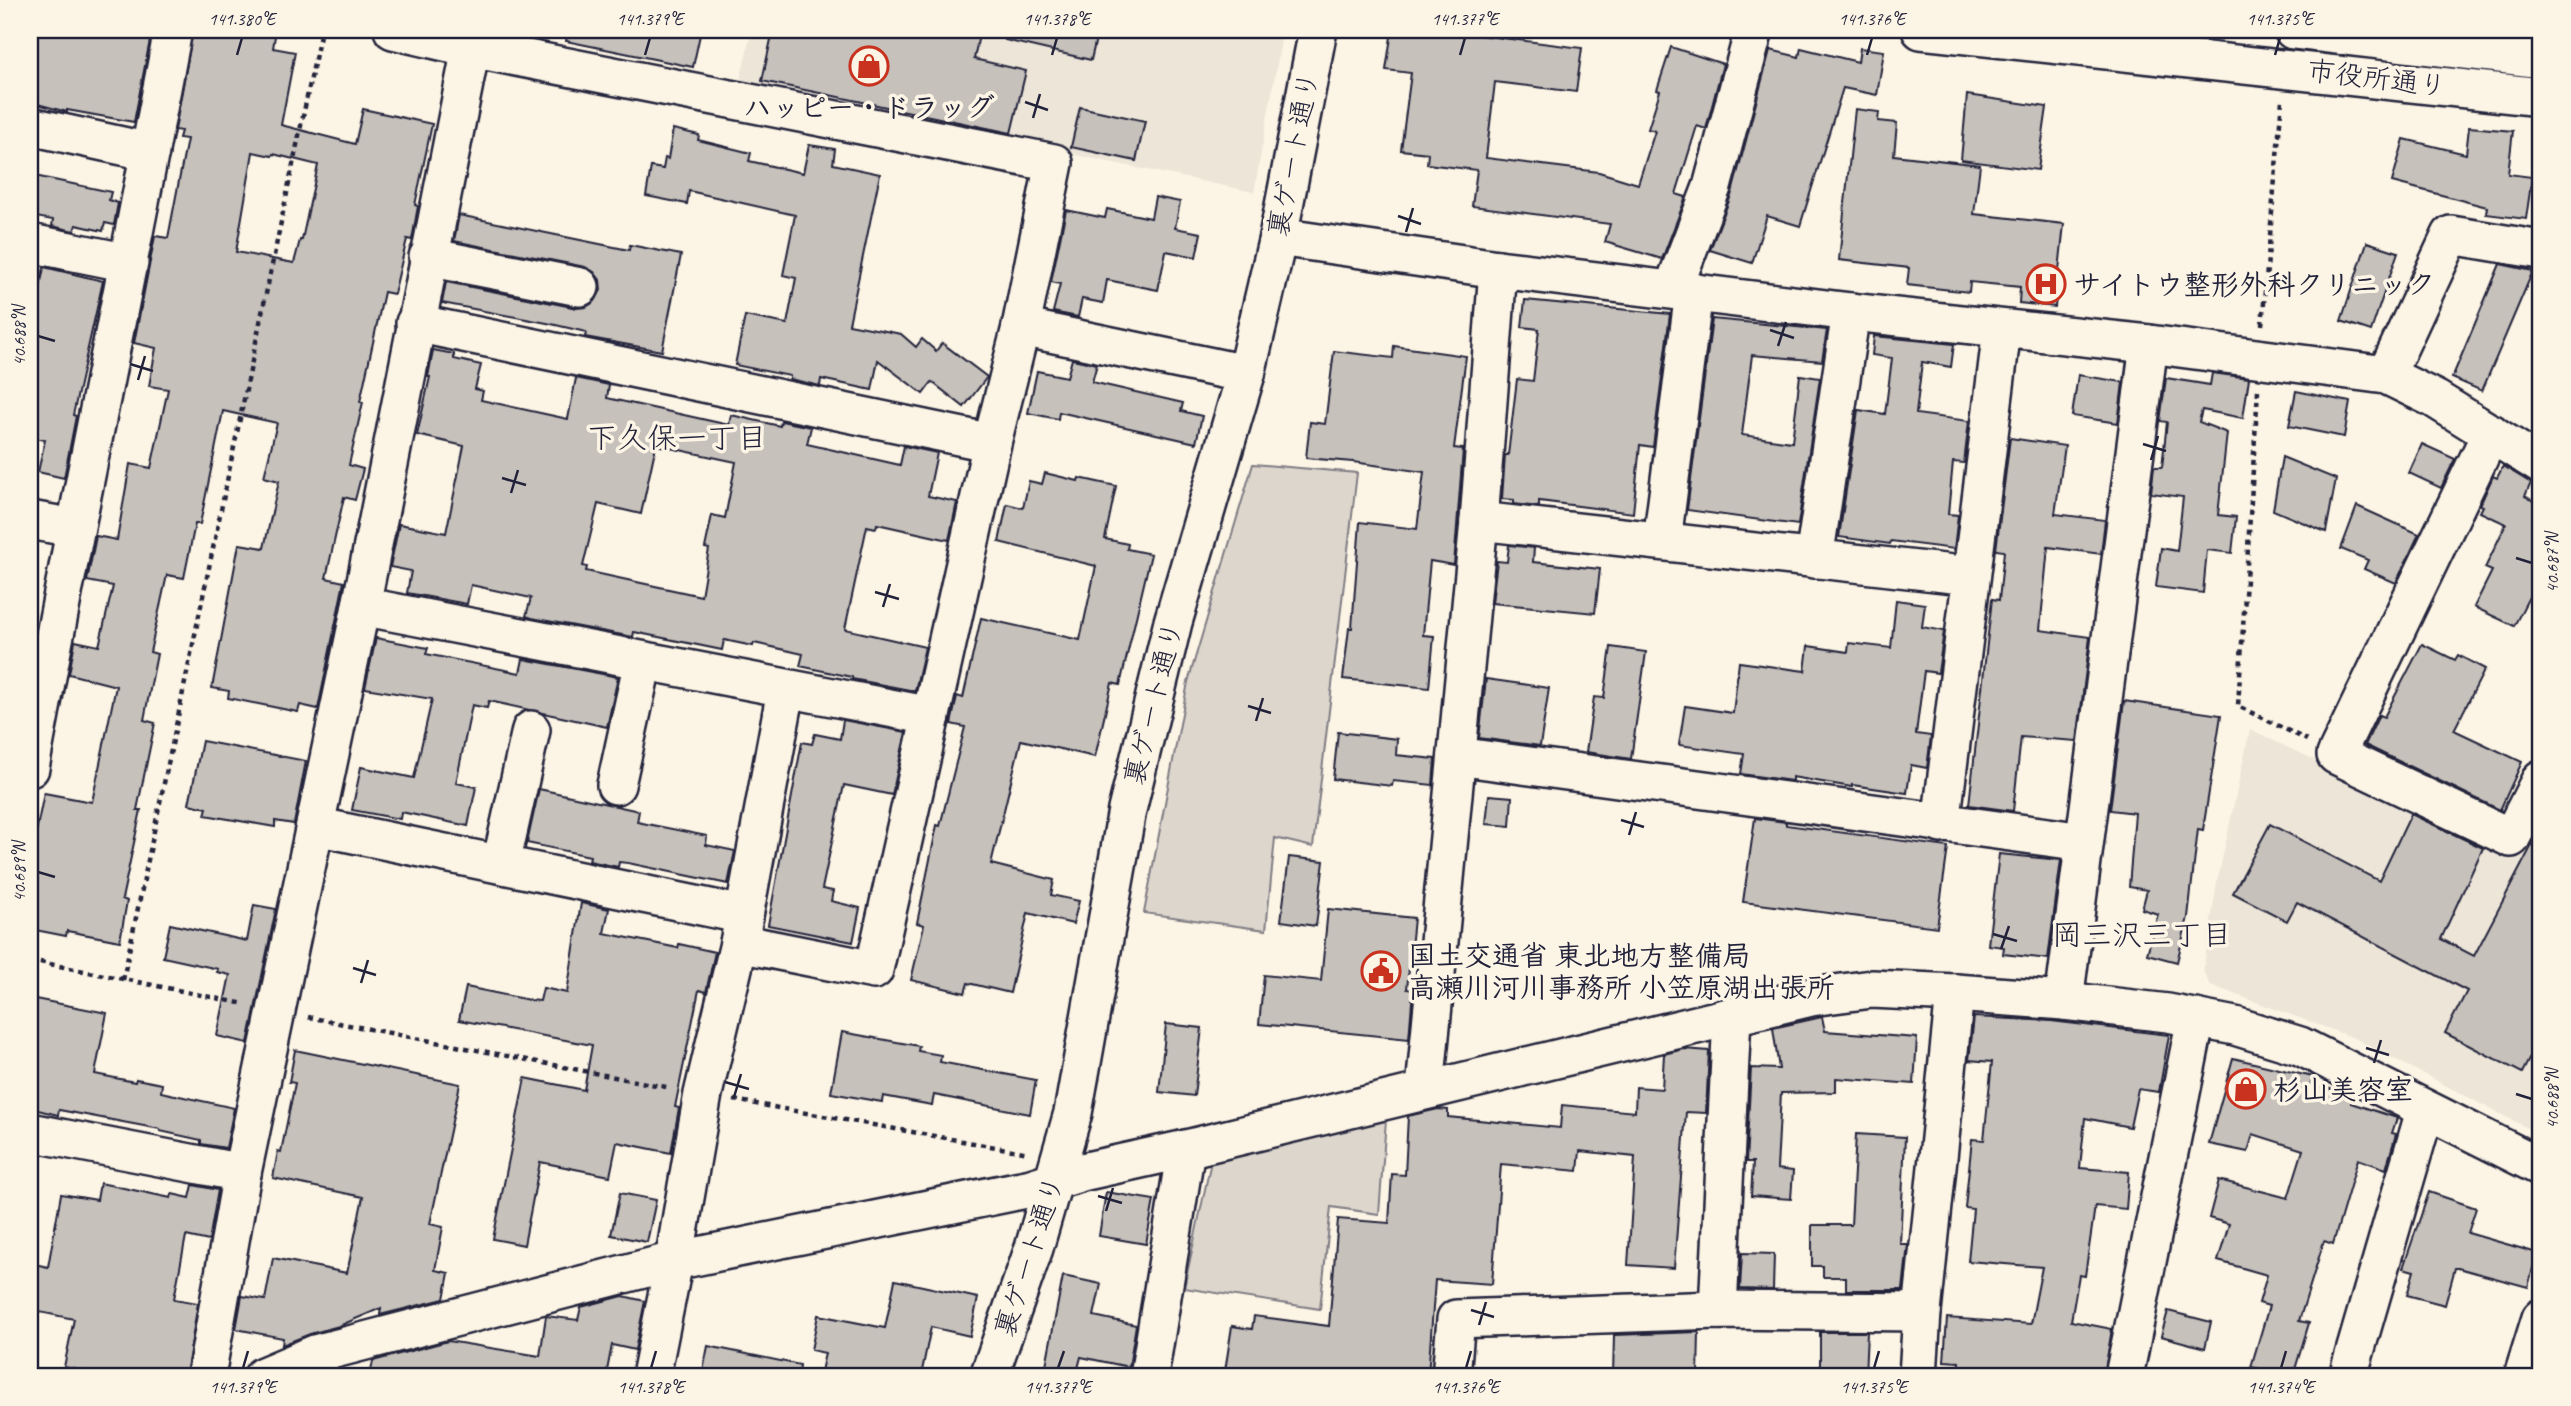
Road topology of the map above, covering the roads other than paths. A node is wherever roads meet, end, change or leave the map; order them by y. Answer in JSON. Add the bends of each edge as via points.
{"nodes":[{"id":1,"x":173,"y":30,"type":"edge"},
{"id":2,"x":393,"y":30,"type":"edge"},
{"id":3,"x":1318,"y":30,"type":"edge"},
{"id":4,"x":1754,"y":30,"type":"edge"},
{"id":5,"x":1921,"y":30,"type":"edge"},
{"id":6,"x":2293,"y":30,"type":"edge"},
{"id":7,"x":514,"y":42,"type":"edge"},
{"id":8,"x":471,"y":48,"type":"junction"},
{"id":9,"x":2541,"y":59,"type":"edge"},
{"id":10,"x":2541,"y":97,"type":"edge"},
{"id":11,"x":30,"y":126,"type":"edge"},
{"id":12,"x":150,"y":152,"type":"junction"},
{"id":13,"x":1278,"y":237,"type":"junction"},
{"id":14,"x":30,"y":243,"type":"edge"},
{"id":15,"x":2541,"y":250,"type":"edge"},
{"id":16,"x":428,"y":257,"type":"junction"},
{"id":17,"x":129,"y":263,"type":"junction"},
{"id":18,"x":1498,"y":269,"type":"junction"},
{"id":19,"x":580,"y":287,"type":"dead end"},
{"id":20,"x":1684,"y":291,"type":"junction"},
{"id":21,"x":1851,"y":312,"type":"junction"},
{"id":22,"x":415,"y":323,"type":"junction"},
{"id":23,"x":1021,"y":327,"type":"junction"},
{"id":24,"x":2002,"y":329,"type":"junction"},
{"id":25,"x":2148,"y":344,"type":"junction"},
{"id":26,"x":1246,"y":374,"type":"junction"},
{"id":27,"x":2386,"y":375,"type":"junction"},
{"id":28,"x":2491,"y":433,"type":"junction"},
{"id":29,"x":992,"y":443,"type":"junction"},
{"id":30,"x":2538,"y":456,"type":"edge"},
{"id":31,"x":30,"y":520,"type":"edge"},
{"id":32,"x":1479,"y":521,"type":"junction"},
{"id":33,"x":74,"y":528,"type":"junction"},
{"id":34,"x":1662,"y":541,"type":"junction"},
{"id":35,"x":1814,"y":559,"type":"junction"},
{"id":36,"x":1970,"y":576,"type":"junction"},
{"id":37,"x":361,"y":606,"type":"junction"},
{"id":38,"x":643,"y":661,"type":"junction"},
{"id":39,"x":786,"y":690,"type":"junction"},
{"id":40,"x":931,"y":716,"type":"junction"},
{"id":41,"x":531,"y":730,"type":"dead end"},
{"id":42,"x":1457,"y":756,"type":"junction"},
{"id":43,"x":30,"y":768,"type":"edge"},
{"id":44,"x":2541,"y":779,"type":"edge"},
{"id":45,"x":616,"y":785,"type":"dead end"},
{"id":46,"x":1941,"y":824,"type":"junction"},
{"id":47,"x":315,"y":826,"type":"junction"},
{"id":48,"x":2084,"y":842,"type":"junction"},
{"id":49,"x":502,"y":864,"type":"junction"},
{"id":50,"x":741,"y":929,"type":"junction"},
{"id":51,"x":1955,"y":993,"type":"junction"},
{"id":52,"x":2064,"y":1001,"type":"junction"},
{"id":53,"x":1732,"y":1016,"type":"junction"},
{"id":54,"x":2196,"y":1018,"type":"junction"},
{"id":55,"x":1425,"y":1089,"type":"junction"},
{"id":56,"x":2425,"y":1111,"type":"junction"},
{"id":57,"x":30,"y":1132,"type":"edge"},
{"id":58,"x":1186,"y":1149,"type":"junction"},
{"id":59,"x":1048,"y":1167,"type":"junction"},
{"id":60,"x":2541,"y":1167,"type":"edge"},
{"id":61,"x":242,"y":1173,"type":"junction"},
{"id":62,"x":674,"y":1261,"type":"junction"},
{"id":63,"x":1718,"y":1310,"type":"junction"},
{"id":64,"x":1922,"y":1312,"type":"junction"},
{"id":65,"x":2541,"y":1318,"type":"edge"},
{"id":66,"x":206,"y":1376,"type":"edge"},
{"id":67,"x":263,"y":1376,"type":"edge"},
{"id":68,"x":651,"y":1376,"type":"edge"},
{"id":69,"x":989,"y":1376,"type":"edge"},
{"id":70,"x":1149,"y":1376,"type":"edge"},
{"id":71,"x":1451,"y":1376,"type":"edge"},
{"id":72,"x":1918,"y":1376,"type":"edge"},
{"id":73,"x":2124,"y":1376,"type":"edge"},
{"id":74,"x":2348,"y":1376,"type":"edge"},
{"id":75,"x":2523,"y":1376,"type":"edge"}],
"edges":[{"from":1,"to":12,"type":"street"},
{"from":2,"to":8,"type":"street"},
{"from":3,"to":13,"type":"street","name":"裏ゲート通り"},
{"from":4,"to":20,"type":"street"},
{"from":5,"to":10,"type":"street","name":"市役所通り"},
{"from":6,"to":9,"type":"street","name":"市役所通り"},
{"from":7,"to":8,"type":"street"},
{"from":7,"to":23,"type":"street","via":[[1054,163]]},
{"from":8,"to":16,"type":"street"},
{"from":11,"to":12,"type":"street"},
{"from":12,"to":17,"type":"street"},
{"from":13,"to":18,"type":"street"},
{"from":13,"to":26,"type":"street","name":"裏ゲート通り"},
{"from":14,"to":17,"type":"street"},
{"from":15,"to":27,"type":"street","via":[[2452,234]]},
{"from":16,"to":19,"type":"street"},
{"from":16,"to":22,"type":"street"},
{"from":17,"to":33,"type":"street"},
{"from":18,"to":20,"type":"street"},
{"from":18,"to":32,"type":"street"},
{"from":20,"to":21,"type":"street"},
{"from":20,"to":34,"type":"street"},
{"from":21,"to":24,"type":"street"},
{"from":21,"to":35,"type":"street"},
{"from":22,"to":29,"type":"street"},
{"from":22,"to":37,"type":"street"},
{"from":23,"to":26,"type":"street"},
{"from":23,"to":29,"type":"street"},
{"from":24,"to":25,"type":"street"},
{"from":24,"to":36,"type":"street"},
{"from":25,"to":27,"type":"street"},
{"from":25,"to":48,"type":"street"},
{"from":26,"to":59,"type":"street","name":"裏ゲート通り","via":[[1173,622],[1127,810],[1073,1113]]},
{"from":27,"to":28,"type":"street"},
{"from":28,"to":30,"type":"street"},
{"from":28,"to":44,"type":"street","via":[[2336,755],[2511,838]]},
{"from":29,"to":40,"type":"street"},
{"from":31,"to":33,"type":"street"},
{"from":32,"to":34,"type":"street"},
{"from":32,"to":42,"type":"street"},
{"from":33,"to":43,"type":"street"},
{"from":34,"to":35,"type":"street"},
{"from":35,"to":36,"type":"street"},
{"from":36,"to":46,"type":"street"},
{"from":37,"to":38,"type":"street"},
{"from":37,"to":47,"type":"street"},
{"from":38,"to":39,"type":"street"},
{"from":38,"to":45,"type":"street"},
{"from":39,"to":40,"type":"street"},
{"from":39,"to":50,"type":"street"},
{"from":40,"to":50,"type":"street","via":[[874,970]]},
{"from":41,"to":49,"type":"street"},
{"from":42,"to":46,"type":"street"},
{"from":42,"to":55,"type":"street"},
{"from":46,"to":48,"type":"street"},
{"from":47,"to":49,"type":"street"},
{"from":47,"to":61,"type":"street"},
{"from":48,"to":52,"type":"street"},
{"from":49,"to":50,"type":"street"},
{"from":50,"to":62,"type":"street","via":[[703,1094]]},
{"from":51,"to":52,"type":"street"},
{"from":51,"to":53,"type":"street","via":[[1872,989],[1811,997]]},
{"from":51,"to":64,"type":"street"},
{"from":52,"to":54,"type":"street"},
{"from":53,"to":55,"type":"street"},
{"from":53,"to":63,"type":"street"},
{"from":54,"to":56,"type":"street","via":[[2300,1046]]},
{"from":54,"to":73,"type":"street"},
{"from":55,"to":58,"type":"street"},
{"from":56,"to":60,"type":"street"},
{"from":56,"to":74,"type":"street"},
{"from":57,"to":61,"type":"street"},
{"from":58,"to":59,"type":"street"},
{"from":58,"to":70,"type":"street"},
{"from":59,"to":62,"type":"street","via":[[1031,1188]]},
{"from":59,"to":69,"type":"street","name":"裏ゲート通り"},
{"from":61,"to":66,"type":"street"},
{"from":62,"to":67,"type":"street","via":[[315,1354]]},
{"from":62,"to":68,"type":"street"},
{"from":63,"to":64,"type":"street"},
{"from":63,"to":71,"type":"street","via":[[1456,1319]]},
{"from":64,"to":72,"type":"street"},
{"from":65,"to":75,"type":"street"}]}
